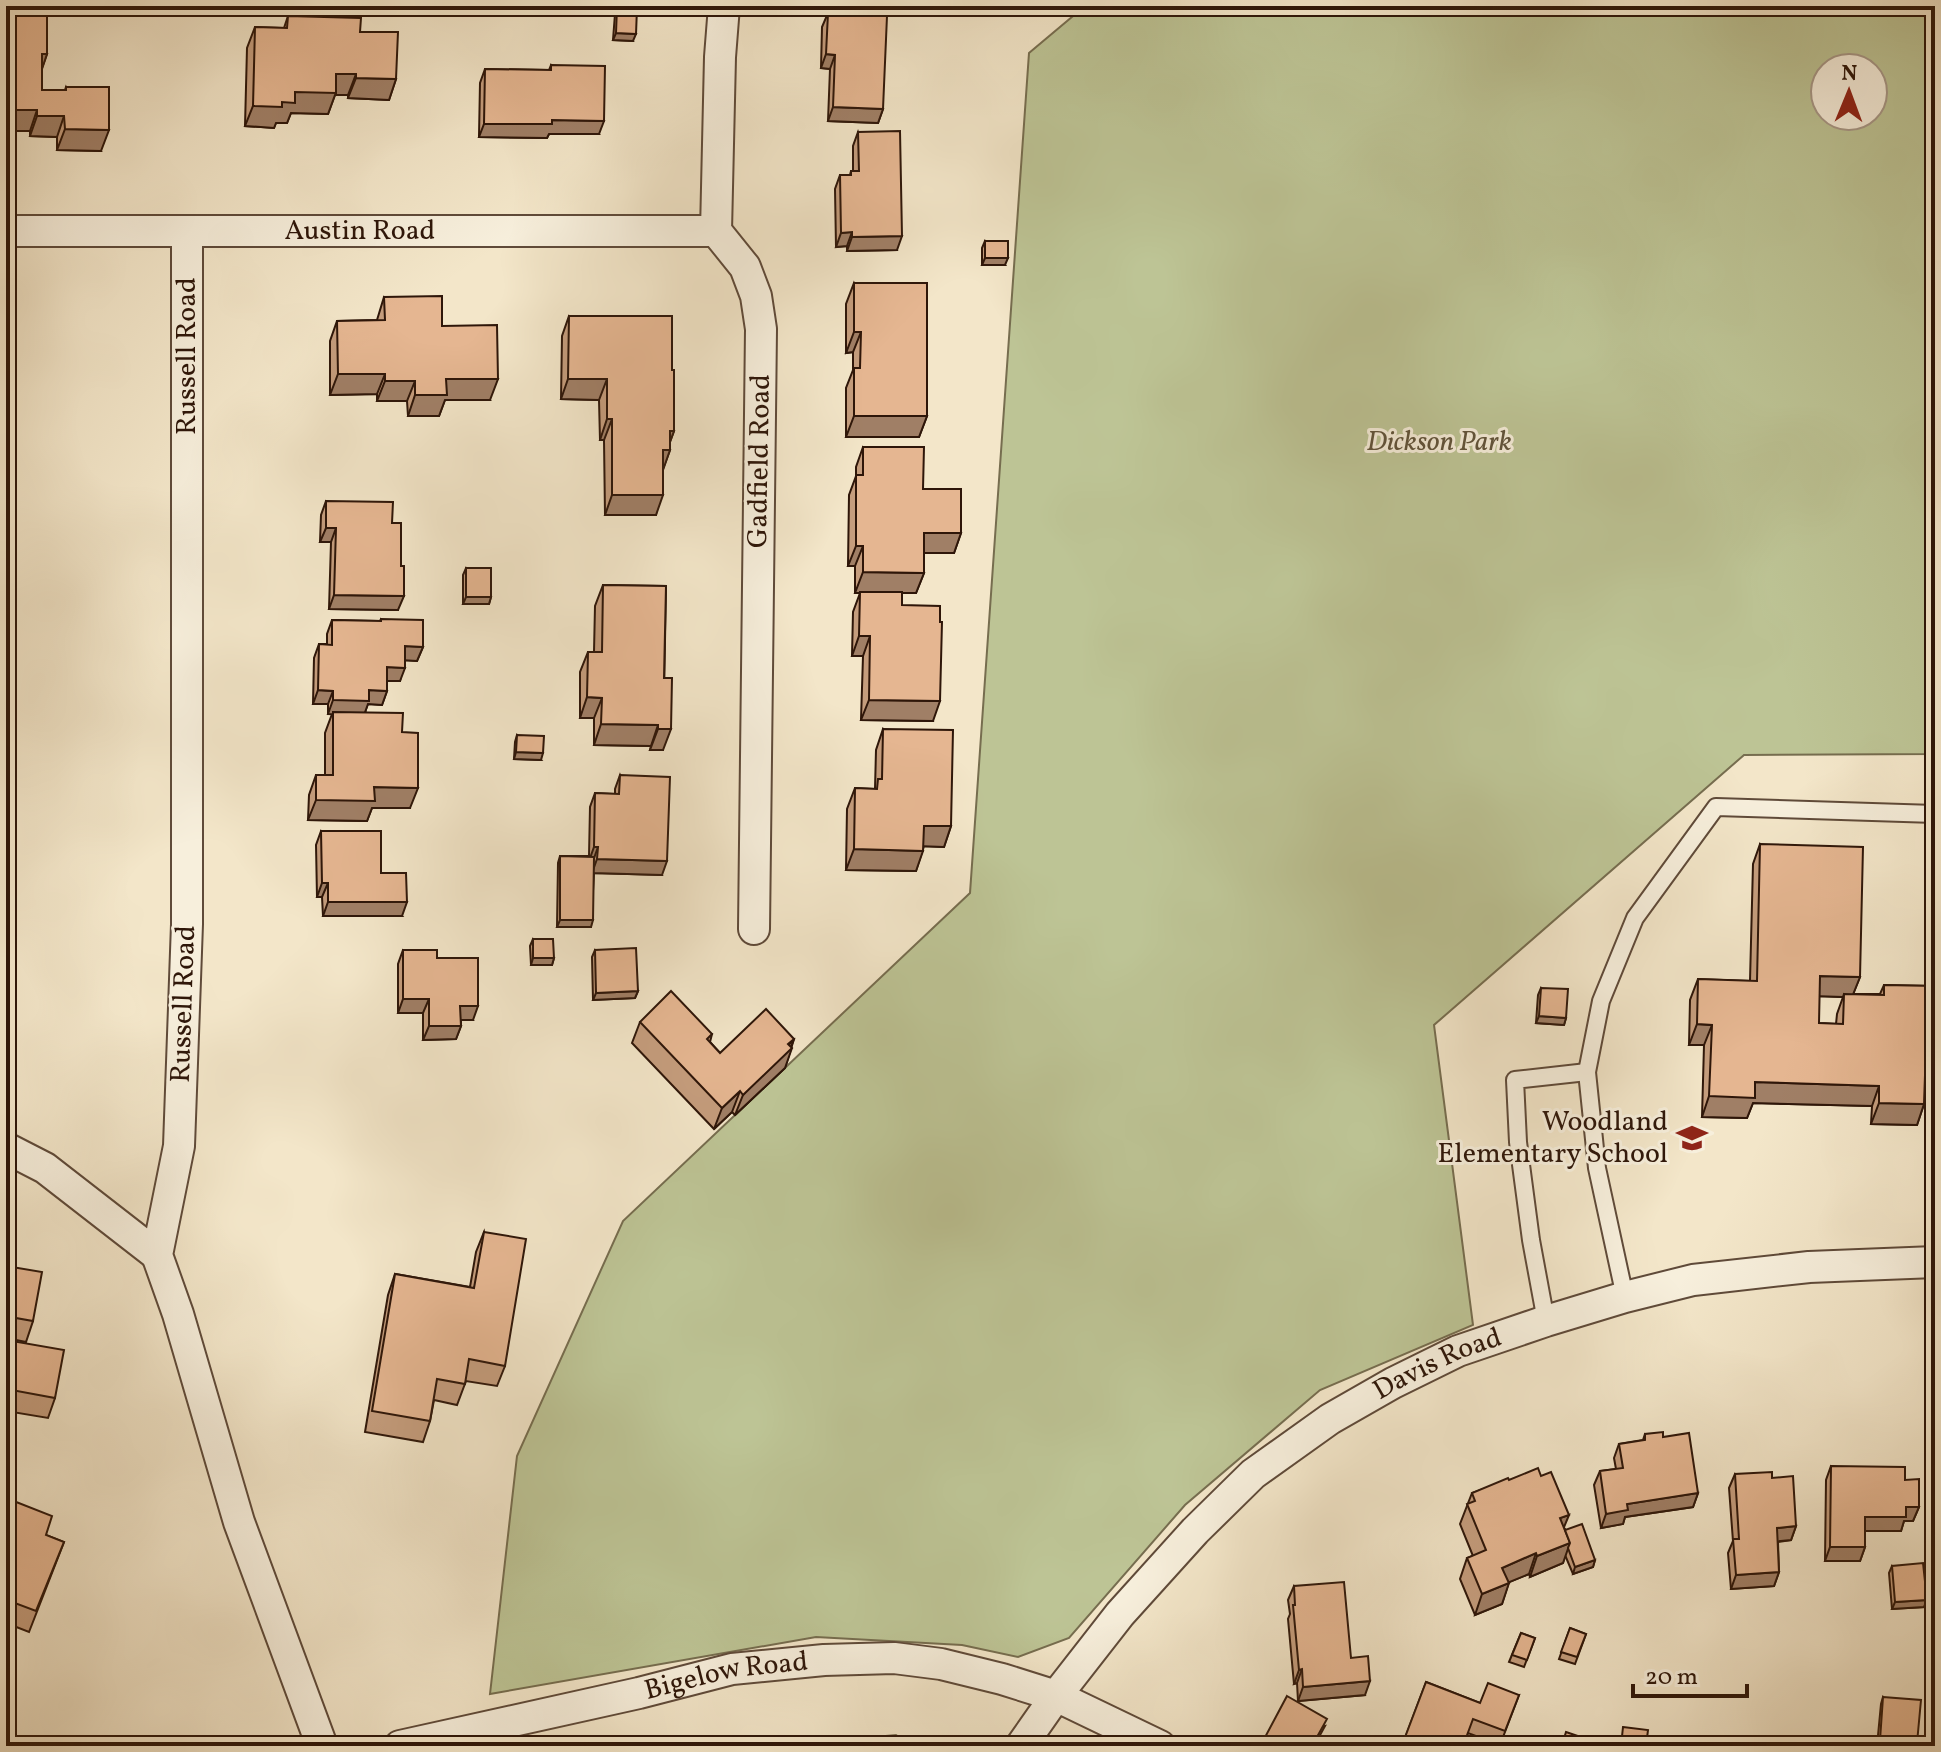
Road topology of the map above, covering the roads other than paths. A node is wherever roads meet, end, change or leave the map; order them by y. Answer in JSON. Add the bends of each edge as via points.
{"nodes":[{"id":1,"x":724,"y":6,"type":"edge"},
{"id":2,"x":6,"y":231,"type":"edge"},
{"id":3,"x":716,"y":231,"type":"junction"},
{"id":4,"x":187,"y":233,"type":"junction"},
{"id":5,"x":1935,"y":814,"type":"edge"},
{"id":6,"x":754,"y":929,"type":"dead end"},
{"id":7,"x":1587,"y":1072,"type":"junction"},
{"id":8,"x":6,"y":1148,"type":"edge"},
{"id":9,"x":157,"y":1255,"type":"junction"},
{"id":10,"x":1935,"y":1262,"type":"edge"},
{"id":11,"x":1625,"y":1297,"type":"junction"},
{"id":12,"x":1546,"y":1321,"type":"junction"},
{"id":13,"x":1056,"y":1696,"type":"junction"},
{"id":14,"x":322,"y":1746,"type":"edge"},
{"id":15,"x":400,"y":1746,"type":"edge"},
{"id":16,"x":1021,"y":1746,"type":"edge"},
{"id":17,"x":1160,"y":1746,"type":"edge"}],
"edges":[{"from":1,"to":3,"type":"street"},
{"from":2,"to":4,"type":"street","name":"Austin Road"},
{"from":3,"to":4,"type":"street","name":"Austin Road"},
{"from":3,"to":6,"type":"street","name":"Gadfield Road","via":[[745,267],[761,329]]},
{"from":4,"to":9,"type":"street","name":"Russell Road","via":[[187,924],[179,1146]]},
{"from":5,"to":7,"type":"lane","via":[[1716,807],[1635,918],[1601,1001]]},
{"from":7,"to":11,"type":"lane","via":[[1597,1168]]},
{"from":7,"to":12,"type":"lane","via":[[1515,1080],[1518,1142]]},
{"from":8,"to":9,"type":"street","via":[[45,1168]]},
{"from":9,"to":14,"type":"street","via":[[239,1522]]},
{"from":10,"to":11,"type":"street","name":"Davis Road","via":[[1809,1267],[1693,1280]]},
{"from":11,"to":12,"type":"street","name":"Davis Road"},
{"from":12,"to":13,"type":"street","name":"Davis Road","via":[[1458,1351],[1393,1383],[1330,1419],[1253,1474],[1120,1614]]},
{"from":13,"to":15,"type":"street","name":"Bigelow Road","via":[[941,1664],[894,1658],[824,1660],[732,1669]]},
{"from":13,"to":16,"type":"street","name":"Davis Road"},
{"from":13,"to":17,"type":"street","name":"Bigelow Road"}]}
